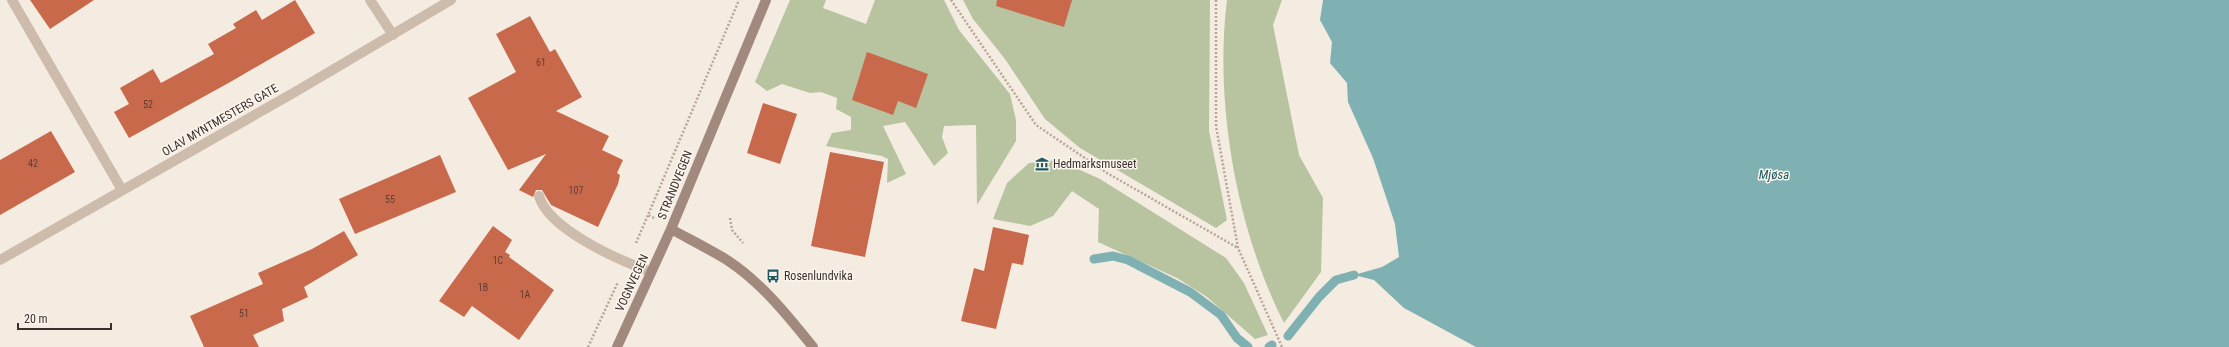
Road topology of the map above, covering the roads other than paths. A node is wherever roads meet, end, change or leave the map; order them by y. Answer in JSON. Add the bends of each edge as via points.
{"nodes":[{"id":1,"x":12,"y":0,"type":"edge"},
{"id":2,"x":370,"y":0,"type":"edge"},
{"id":3,"x":451,"y":0,"type":"edge"},
{"id":4,"x":766,"y":0,"type":"edge"},
{"id":5,"x":393,"y":35,"type":"junction"},
{"id":6,"x":122,"y":190,"type":"junction"},
{"id":7,"x":538,"y":196,"type":"dead end"},
{"id":8,"x":671,"y":229,"type":"junction"},
{"id":9,"x":0,"y":260,"type":"edge"},
{"id":10,"x":651,"y":272,"type":"junction"},
{"id":11,"x":617,"y":347,"type":"edge"},
{"id":12,"x":813,"y":347,"type":"edge"}],
"edges":[{"from":1,"to":6,"type":"street"},
{"from":2,"to":5,"type":"street"},
{"from":3,"to":5,"type":"street","name":"OLAV MYNTMESTERS GATE"},
{"from":4,"to":8,"type":"main road","name":"STRANDVEGEN"},
{"from":5,"to":6,"type":"street","name":"OLAV MYNTMESTERS GATE"},
{"from":6,"to":9,"type":"street","name":"OLAV MYNTMESTERS GATE"},
{"from":7,"to":10,"type":"street","via":[[549,214],[577,237],[626,263]]},
{"from":8,"to":10,"type":"main road","name":"VOGNVEGEN"},
{"from":8,"to":12,"type":"main road","name":"STRANDVEGEN","via":[[734,266],[788,316]]},
{"from":10,"to":11,"type":"main road","name":"VOGNVEGEN"}]}
